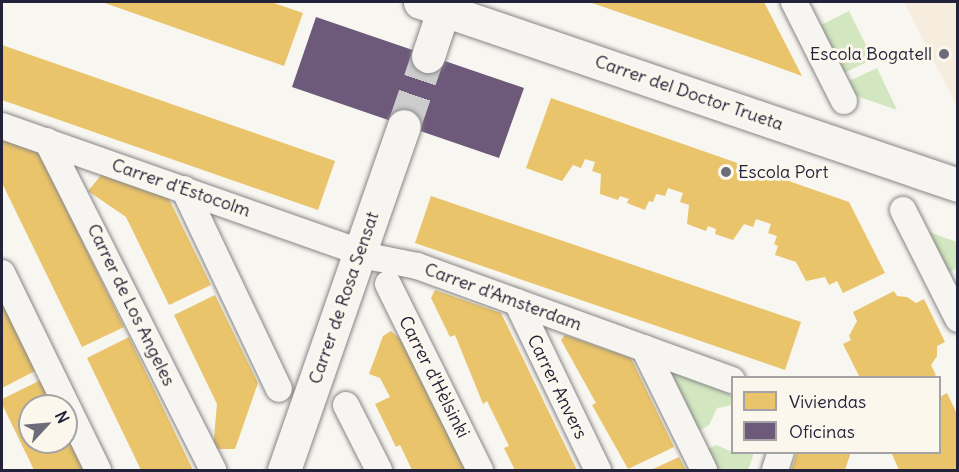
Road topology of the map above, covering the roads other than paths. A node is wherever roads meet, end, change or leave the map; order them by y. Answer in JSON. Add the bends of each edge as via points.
{"nodes":[{"id":1,"x":794,"y":2,"type":"edge"},
{"id":2,"x":436,"y":4,"type":"edge"},
{"id":3,"x":428,"y":56,"type":"tunnel mouth"},
{"id":4,"x":844,"y":101,"type":"dead end"},
{"id":5,"x":2,"y":126,"type":"edge"},
{"id":6,"x":404,"y":126,"type":"tunnel mouth"},
{"id":7,"x":47,"y":141,"type":"junction"},
{"id":8,"x":957,"y":186,"type":"edge"},
{"id":9,"x":184,"y":189,"type":"junction"},
{"id":10,"x":903,"y":210,"type":"dead end"},
{"id":11,"x":360,"y":252,"type":"junction"},
{"id":12,"x":2,"y":273,"type":"edge"},
{"id":13,"x":388,"y":284,"type":"dead end"},
{"id":14,"x":517,"y":302,"type":"junction"},
{"id":15,"x":957,"y":319,"type":"edge"},
{"id":16,"x":644,"y":348,"type":"junction"},
{"id":17,"x":731,"y":380,"type":"edge"},
{"id":18,"x":279,"y":389,"type":"dead end"},
{"id":19,"x":346,"y":405,"type":"dead end"},
{"id":20,"x":781,"y":454,"type":"edge"},
{"id":21,"x":98,"y":471,"type":"edge"},
{"id":22,"x":213,"y":471,"type":"edge"},
{"id":23,"x":284,"y":471,"type":"edge"},
{"id":24,"x":379,"y":471,"type":"edge"},
{"id":25,"x":480,"y":471,"type":"edge"},
{"id":26,"x":598,"y":471,"type":"edge"},
{"id":27,"x":704,"y":471,"type":"edge"},
{"id":28,"x":774,"y":471,"type":"edge"}],
"edges":[{"from":1,"to":4,"type":"street"},
{"from":2,"to":3,"type":"street"},
{"from":2,"to":8,"type":"street","name":"Carrer del Doctor Trueta"},
{"from":5,"to":7,"type":"street","name":"Carrer d'Estocolm"},
{"from":6,"to":11,"type":"street","name":"Carrer de Rosa Sensat"},
{"from":7,"to":9,"type":"street","name":"Carrer d'Estocolm"},
{"from":7,"to":22,"type":"street","name":"Carrer de Los Angeles"},
{"from":9,"to":11,"type":"street","name":"Carrer d'Estocolm"},
{"from":9,"to":18,"type":"street"},
{"from":10,"to":15,"type":"street"},
{"from":11,"to":14,"type":"street","name":"Carrer d'Amsterdam","via":[[417,266]]},
{"from":11,"to":23,"type":"street","name":"Carrer de Rosa Sensat"},
{"from":12,"to":21,"type":"street"},
{"from":13,"to":25,"type":"street","name":"Carrer d'Hèlsinki"},
{"from":14,"to":16,"type":"street","name":"Carrer d'Amsterdam"},
{"from":14,"to":26,"type":"street","name":"Carrer Anvers"},
{"from":16,"to":17,"type":"street","name":"Carrer d'Amsterdam"},
{"from":16,"to":27,"type":"street"},
{"from":19,"to":24,"type":"street"},
{"from":20,"to":28,"type":"street"}]}
